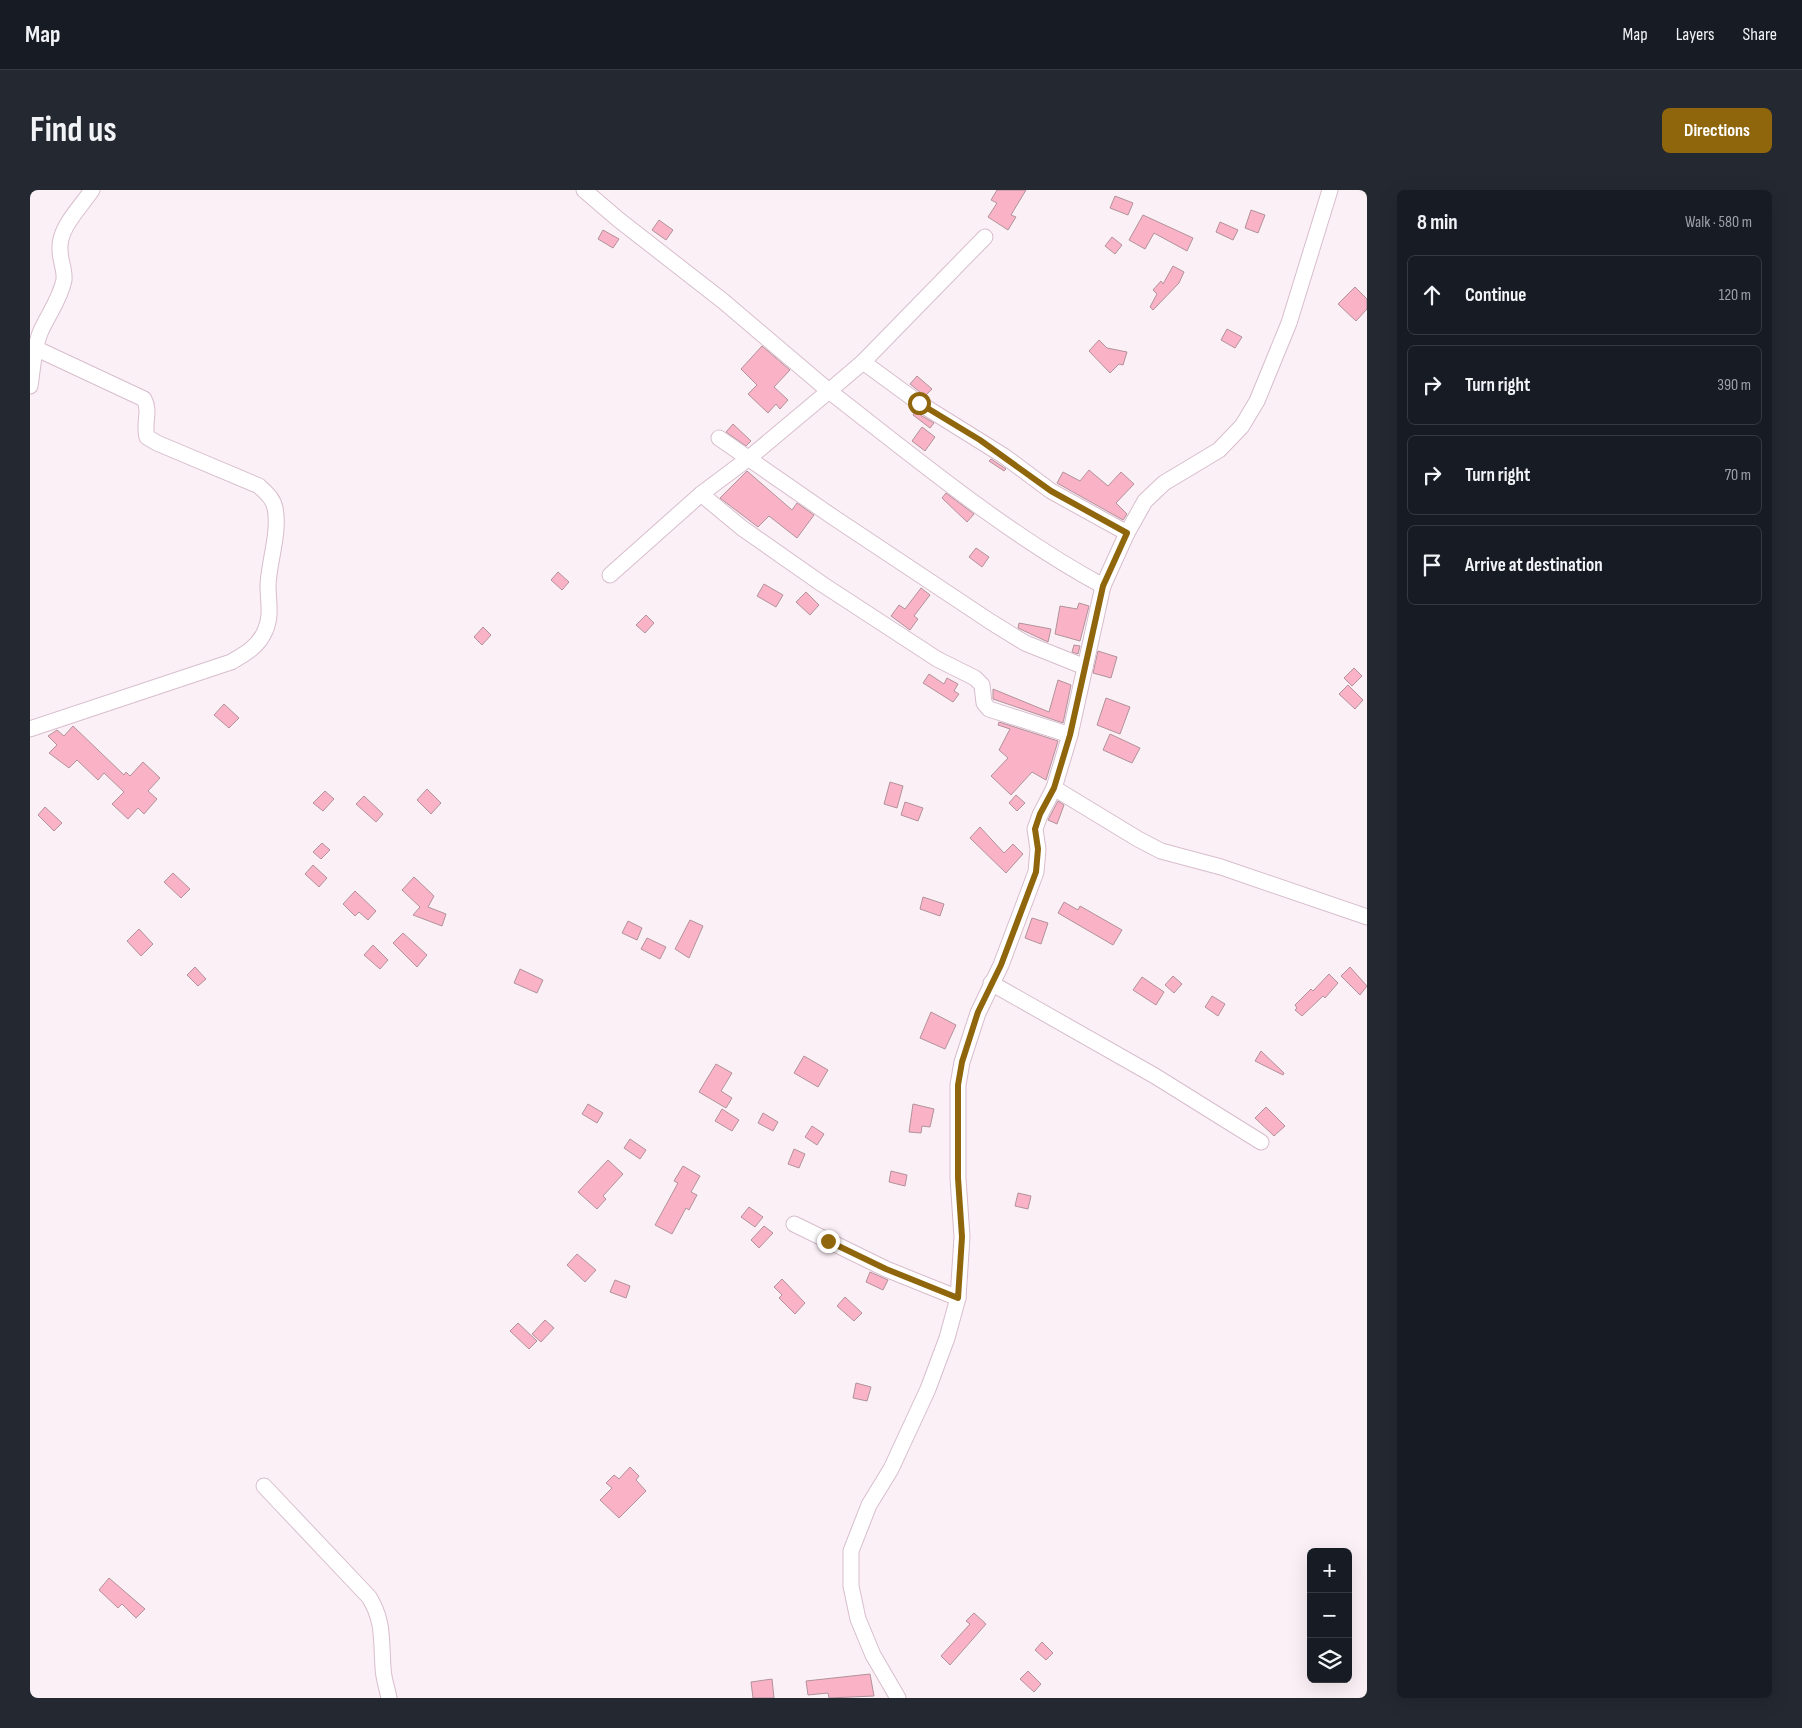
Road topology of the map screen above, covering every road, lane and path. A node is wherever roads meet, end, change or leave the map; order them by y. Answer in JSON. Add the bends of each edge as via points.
{"nodes":[{"id":1,"x":92,"y":190,"type":"edge"},
{"id":2,"x":584,"y":190,"type":"edge"},
{"id":3,"x":1330,"y":190,"type":"edge"},
{"id":4,"x":985,"y":237,"type":"dead end"},
{"id":5,"x":34,"y":348,"type":"junction"},
{"id":6,"x":863,"y":362,"type":"junction"},
{"id":7,"x":30,"y":386,"type":"edge"},
{"id":8,"x":829,"y":391,"type":"junction"},
{"id":9,"x":719,"y":438,"type":"dead end"},
{"id":10,"x":749,"y":458,"type":"junction"},
{"id":11,"x":701,"y":494,"type":"junction"},
{"id":12,"x":1127,"y":533,"type":"junction"},
{"id":13,"x":610,"y":575,"type":"dead end"},
{"id":14,"x":1103,"y":586,"type":"junction"},
{"id":15,"x":1085,"y":667,"type":"junction"},
{"id":16,"x":30,"y":729,"type":"edge"},
{"id":17,"x":1070,"y":735,"type":"junction"},
{"id":18,"x":1054,"y":788,"type":"junction"},
{"id":19,"x":1367,"y":917,"type":"edge"},
{"id":20,"x":991,"y":983,"type":"junction"},
{"id":21,"x":1261,"y":1142,"type":"dead end"},
{"id":22,"x":794,"y":1224,"type":"dead end"},
{"id":23,"x":958,"y":1298,"type":"junction"},
{"id":24,"x":264,"y":1486,"type":"dead end"},
{"id":25,"x":389,"y":1698,"type":"edge"},
{"id":26,"x":898,"y":1698,"type":"edge"}],
"edges":[{"from":1,"to":5,"type":"street","via":[[63,232],[60,252],[64,281]]},
{"from":2,"to":8,"type":"street"},
{"from":3,"to":12,"type":"street","via":[[1289,323],[1257,400],[1242,426],[1219,450],[1154,491]]},
{"from":4,"to":6,"type":"street"},
{"from":5,"to":7,"type":"street"},
{"from":5,"to":16,"type":"street","via":[[144,399],[148,406],[144,426],[147,437],[259,486],[271,498],[275,522],[268,585],[269,619],[265,633],[253,648],[231,662]]},
{"from":6,"to":8,"type":"street"},
{"from":6,"to":12,"type":"street","via":[[1051,491]]},
{"from":8,"to":10,"type":"street"},
{"from":8,"to":14,"type":"street","via":[[982,510],[1054,559]]},
{"from":9,"to":10,"type":"street"},
{"from":10,"to":11,"type":"street"},
{"from":10,"to":15,"type":"street","via":[[1008,633]]},
{"from":11,"to":13,"type":"street"},
{"from":11,"to":17,"type":"street","via":[[742,528],[822,584],[937,659],[975,678],[982,685],[984,703],[989,709]]},
{"from":12,"to":14,"type":"street"},
{"from":14,"to":15,"type":"street"},
{"from":15,"to":17,"type":"street"},
{"from":17,"to":18,"type":"street"},
{"from":18,"to":19,"type":"street","via":[[1161,851],[1221,867]]},
{"from":18,"to":20,"type":"street","via":[[1035,829],[1038,849],[1036,872],[1001,965]]},
{"from":20,"to":21,"type":"street","via":[[1155,1076]]},
{"from":20,"to":23,"type":"street","via":[[978,1012],[958,1085],[962,1237]]},
{"from":22,"to":23,"type":"street","via":[[886,1269]]},
{"from":23,"to":26,"type":"street","via":[[928,1389],[895,1461],[862,1519],[851,1551],[851,1586],[858,1619],[873,1655]]},
{"from":24,"to":25,"type":"street","via":[[369,1597],[378,1611]]}]}
